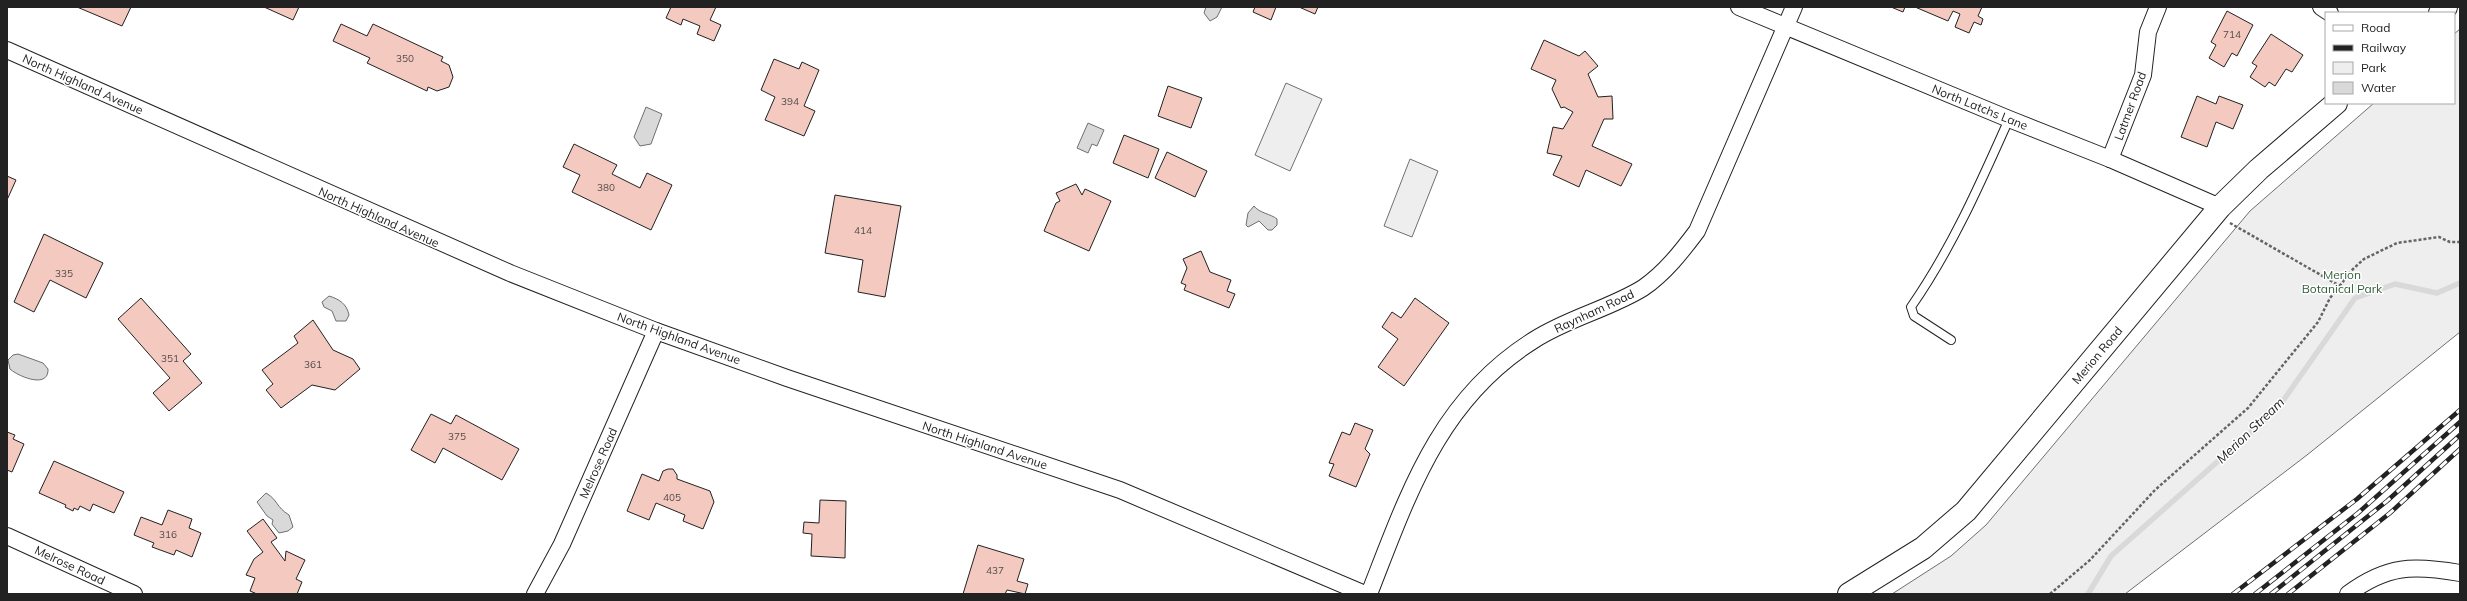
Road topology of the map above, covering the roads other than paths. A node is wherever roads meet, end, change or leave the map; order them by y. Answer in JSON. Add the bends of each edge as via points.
{"nodes":[{"id":1,"x":1739,"y":7,"type":"edge"},
{"id":2,"x":1794,"y":7,"type":"edge"},
{"id":3,"x":2158,"y":7,"type":"edge"},
{"id":4,"x":1786,"y":26,"type":"junction"},
{"id":5,"x":7,"y":50,"type":"edge"},
{"id":6,"x":2335,"y":104,"type":"edge"},
{"id":7,"x":2009,"y":119,"type":"junction"},
{"id":8,"x":2110,"y":159,"type":"junction"},
{"id":9,"x":2217,"y":211,"type":"junction"},
{"id":10,"x":656,"y":330,"type":"junction"},
{"id":11,"x":1951,"y":340,"type":"dead end"},
{"id":12,"x":7,"y":536,"type":"edge"},
{"id":13,"x":2460,"y":573,"type":"edge"},
{"id":14,"x":134,"y":594,"type":"edge"},
{"id":15,"x":535,"y":594,"type":"edge"},
{"id":16,"x":1364,"y":594,"type":"edge"},
{"id":17,"x":1369,"y":594,"type":"edge"},
{"id":18,"x":1849,"y":594,"type":"edge"},
{"id":19,"x":2348,"y":594,"type":"edge"}],
"edges":[{"from":1,"to":4,"type":"street","name":"North Latchs Lane"},
{"from":2,"to":4,"type":"street","name":"Raynham Road"},
{"from":3,"to":8,"type":"street","name":"Latmer Road","via":[[2148,32],[2143,75]]},
{"from":4,"to":7,"type":"street","name":"North Latchs Lane"},
{"from":4,"to":17,"type":"street","name":"Raynham Road","via":[[1710,205],[1697,231],[1678,257],[1643,287],[1529,343],[1510,356],[1472,393],[1432,445]]},
{"from":5,"to":10,"type":"street","name":"North Highland Avenue","via":[[447,247]]},
{"from":6,"to":9,"type":"street","name":"Merion Road","via":[[2259,169]]},
{"from":7,"to":8,"type":"street","name":"North Latchs Lane"},
{"from":7,"to":11,"type":"lane","via":[[1944,256],[1911,307],[1914,316]]},
{"from":8,"to":9,"type":"street","name":"North Latchs Lane"},
{"from":9,"to":18,"type":"street","name":"Merion Road","via":[[1966,511],[1923,548]]},
{"from":10,"to":15,"type":"street","name":"Melrose Road","via":[[562,544]]},
{"from":10,"to":16,"type":"street","name":"North Highland Avenue","via":[[794,380],[1120,490]]},
{"from":12,"to":14,"type":"street","name":"Melrose Road"},
{"from":13,"to":19,"type":"street","via":[[2391,570],[2374,576]]}]}
